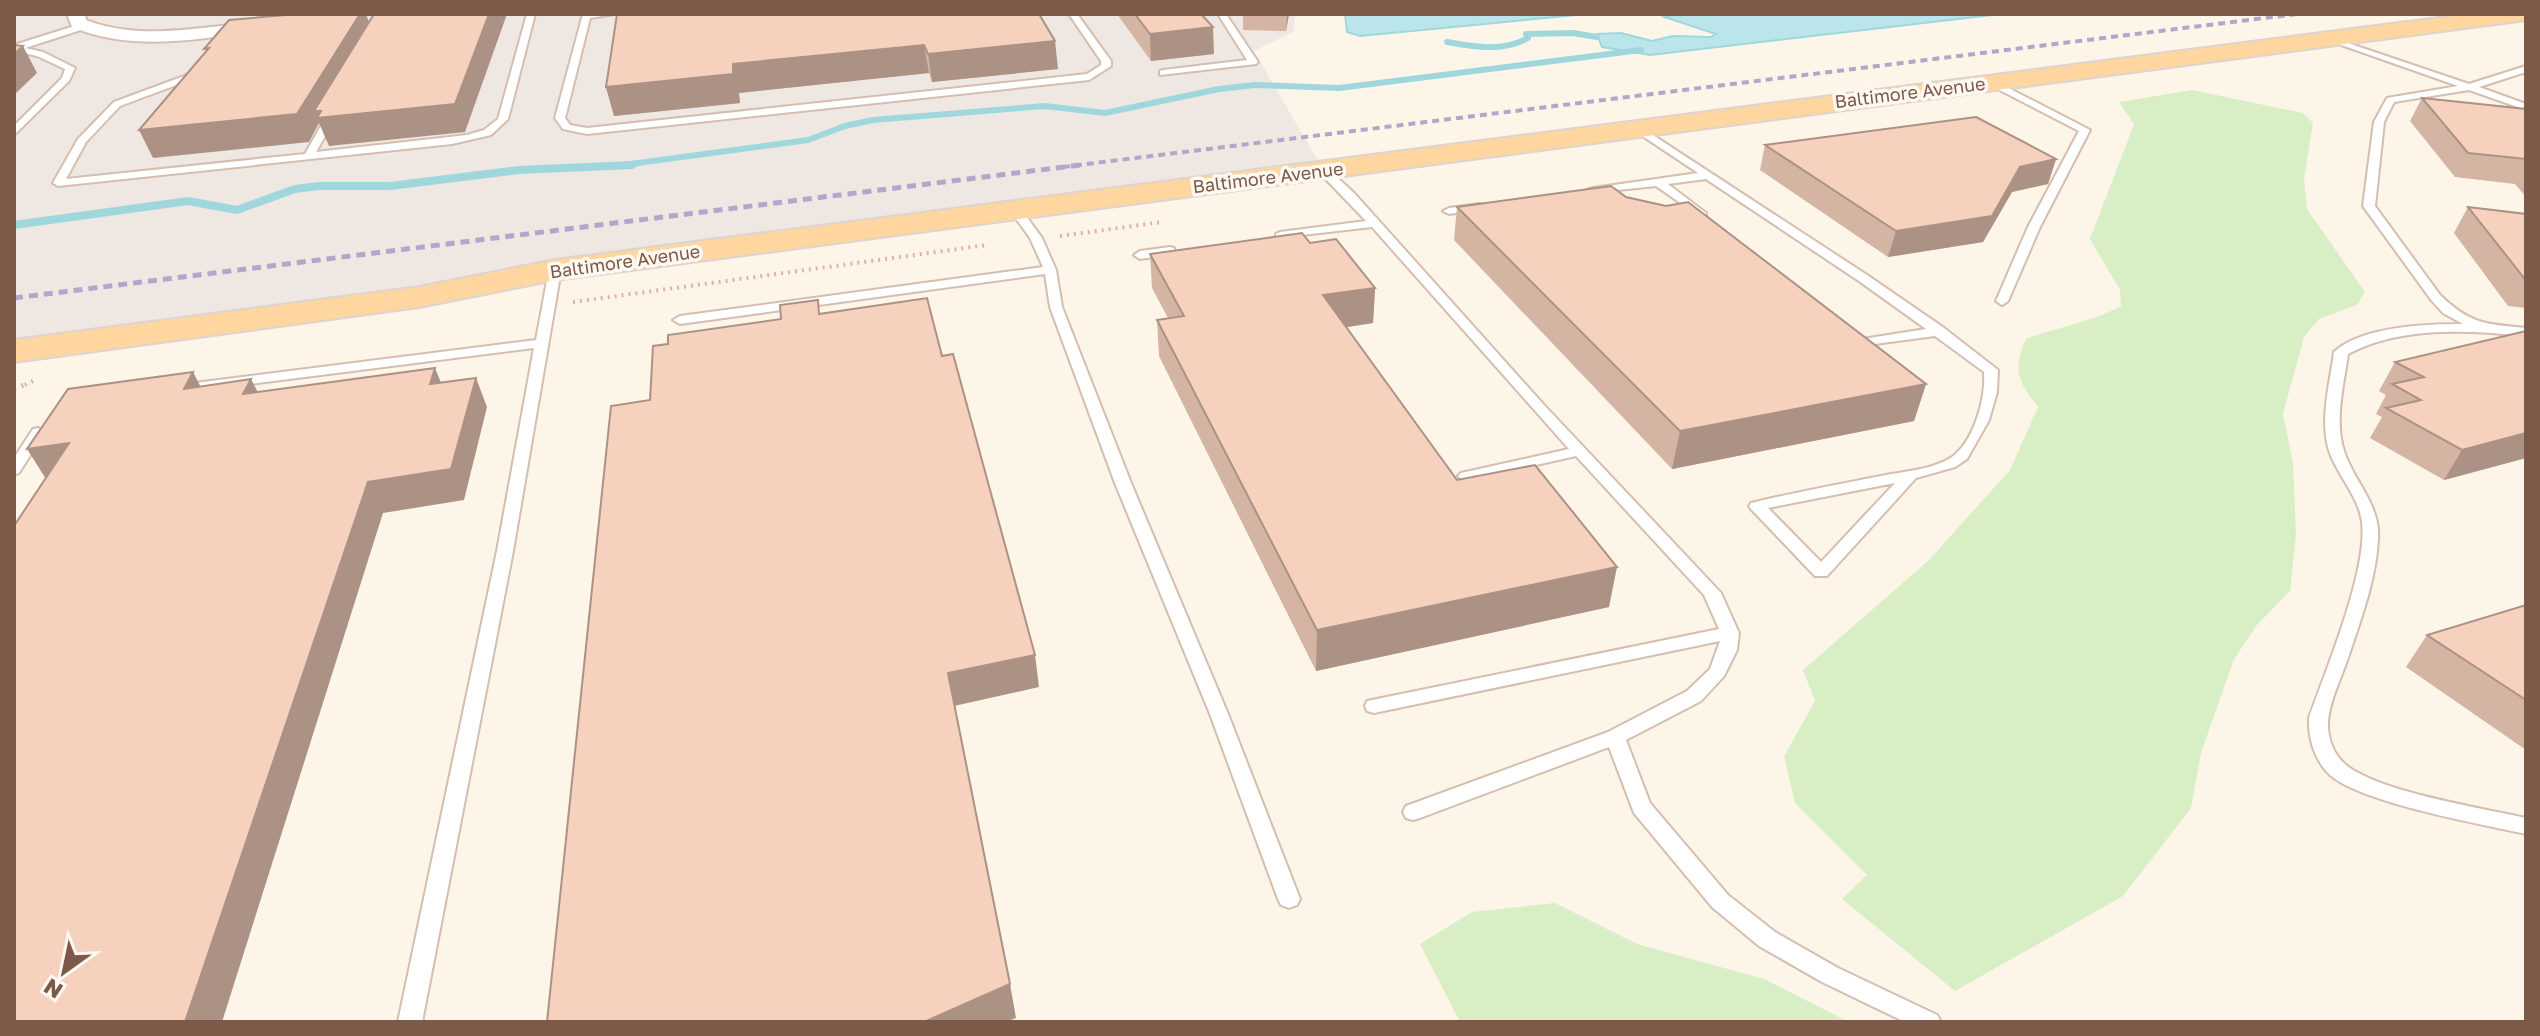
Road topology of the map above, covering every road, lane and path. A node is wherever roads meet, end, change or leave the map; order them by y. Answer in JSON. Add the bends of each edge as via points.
{"nodes":[{"id":1,"x":531,"y":14,"type":"edge"},
{"id":2,"x":611,"y":14,"type":"edge"},
{"id":3,"x":1073,"y":14,"type":"edge"},
{"id":4,"x":1222,"y":14,"type":"edge"},
{"id":5,"x":2523,"y":14,"type":"edge"},
{"id":6,"x":587,"y":15,"type":"edge"},
{"id":7,"x":80,"y":20,"type":"edge"},
{"id":8,"x":277,"y":25,"type":"edge"},
{"id":9,"x":2333,"y":39,"type":"junction"},
{"id":10,"x":14,"y":48,"type":"edge"},
{"id":11,"x":207,"y":67,"type":"edge"},
{"id":12,"x":2526,"y":69,"type":"edge"},
{"id":13,"x":1163,"y":73,"type":"dead end"},
{"id":14,"x":1993,"y":83,"type":"junction"},
{"id":15,"x":2466,"y":88,"type":"junction"},
{"id":16,"x":341,"y":100,"type":"edge"},
{"id":17,"x":2526,"y":107,"type":"edge"},
{"id":18,"x":1639,"y":129,"type":"junction"},
{"id":19,"x":14,"y":132,"type":"edge"},
{"id":20,"x":308,"y":157,"type":"junction"},
{"id":21,"x":1324,"y":171,"type":"junction"},
{"id":22,"x":1709,"y":175,"type":"junction"},
{"id":23,"x":1658,"y":182,"type":"junction"},
{"id":24,"x":1584,"y":192,"type":"edge"},
{"id":25,"x":1494,"y":205,"type":"edge"},
{"id":26,"x":1016,"y":210,"type":"junction"},
{"id":27,"x":1449,"y":211,"type":"dead end"},
{"id":28,"x":1374,"y":223,"type":"junction"},
{"id":29,"x":1717,"y":227,"type":"edge"},
{"id":30,"x":1265,"y":238,"type":"edge"},
{"id":31,"x":1187,"y":249,"type":"edge"},
{"id":32,"x":1140,"y":255,"type":"dead end"},
{"id":33,"x":555,"y":270,"type":"junction"},
{"id":34,"x":1050,"y":270,"type":"junction"},
{"id":35,"x":2002,"y":301,"type":"dead end"},
{"id":36,"x":680,"y":320,"type":"dead end"},
{"id":37,"x":2476,"y":327,"type":"junction"},
{"id":38,"x":1939,"y":331,"type":"junction"},
{"id":39,"x":2526,"y":332,"type":"edge"},
{"id":40,"x":543,"y":343,"type":"junction"},
{"id":41,"x":1844,"y":346,"type":"edge"},
{"id":42,"x":14,"y":351,"type":"edge"},
{"id":43,"x":160,"y":391,"type":"edge"},
{"id":44,"x":52,"y":420,"type":"edge"},
{"id":45,"x":1580,"y":451,"type":"junction"},
{"id":46,"x":14,"y":470,"type":"edge"},
{"id":47,"x":1911,"y":475,"type":"junction"},
{"id":48,"x":1466,"y":476,"type":"edge"},
{"id":49,"x":1730,"y":633,"type":"junction"},
{"id":50,"x":1374,"y":706,"type":"dead end"},
{"id":51,"x":1615,"y":737,"type":"junction"},
{"id":52,"x":1413,"y":812,"type":"dead end"},
{"id":53,"x":2526,"y":826,"type":"edge"},
{"id":54,"x":1289,"y":899,"type":"dead end"},
{"id":55,"x":410,"y":1022,"type":"edge"},
{"id":56,"x":1929,"y":1022,"type":"edge"}],
"edges":[{"from":1,"to":20,"type":"lane","via":[[497,128],[452,141]]},
{"from":2,"to":6,"type":"lane"},
{"from":3,"to":6,"type":"lane","via":[[1106,61],[1089,77],[587,131],[567,127],[560,118]]},
{"from":4,"to":13,"type":"lane","via":[[1253,62]]},
{"from":5,"to":9,"type":"main road","name":"Baltimore Avenue"},
{"from":7,"to":8,"type":"street","via":[[100,32],[126,35],[216,36]]},
{"from":7,"to":10,"type":"lane"},
{"from":9,"to":14,"type":"main road","name":"Baltimore Avenue"},
{"from":9,"to":15,"type":"lane"},
{"from":10,"to":19,"type":"lane","via":[[70,68],[66,79]]},
{"from":11,"to":20,"type":"lane","via":[[117,104],[82,141],[58,183]]},
{"from":12,"to":15,"type":"lane"},
{"from":14,"to":18,"type":"main road","name":"Baltimore Avenue"},
{"from":14,"to":35,"type":"lane","via":[[2085,130]]},
{"from":15,"to":17,"type":"lane"},
{"from":15,"to":37,"type":"lane","via":[[2390,100],[2379,122],[2369,206],[2436,298]]},
{"from":16,"to":20,"type":"lane"},
{"from":18,"to":21,"type":"main road","name":"Baltimore Avenue"},
{"from":18,"to":22,"type":"lane"},
{"from":21,"to":26,"type":"main road","name":"Baltimore Avenue"},
{"from":21,"to":28,"type":"lane"},
{"from":22,"to":23,"type":"lane"},
{"from":22,"to":38,"type":"lane"},
{"from":23,"to":24,"type":"lane"},
{"from":23,"to":29,"type":"lane"},
{"from":25,"to":27,"type":"lane"},
{"from":26,"to":33,"type":"main road","name":"Baltimore Avenue"},
{"from":26,"to":34,"type":"lane"},
{"from":28,"to":30,"type":"lane"},
{"from":28,"to":45,"type":"lane"},
{"from":31,"to":32,"type":"lane"},
{"from":33,"to":40,"type":"lane"},
{"from":33,"to":42,"type":"main road","name":"Baltimore Avenue","via":[[419,297]]},
{"from":34,"to":36,"type":"lane"},
{"from":34,"to":54,"type":"lane","via":[[1056,307]]},
{"from":37,"to":39,"type":"lane"},
{"from":37,"to":53,"type":"lane","via":[[2368,340],[2341,352],[2335,449],[2370,522],[2369,546],[2317,737],[2338,771],[2371,786]]},
{"from":38,"to":41,"type":"lane"},
{"from":38,"to":47,"type":"lane","via":[[1991,370],[1990,402],[1957,461]]},
{"from":40,"to":43,"type":"lane"},
{"from":40,"to":55,"type":"lane"},
{"from":44,"to":46,"type":"lane"},
{"from":45,"to":48,"type":"lane"},
{"from":45,"to":49,"type":"lane","via":[[1712,593]]},
{"from":47,"to":47,"type":"lane","via":[[1803,496],[1757,506],[1821,572]]},
{"from":49,"to":50,"type":"lane"},
{"from":49,"to":51,"type":"lane","via":[[1718,672],[1694,696]]},
{"from":51,"to":52,"type":"lane"},
{"from":51,"to":56,"type":"lane","via":[[1641,807],[1720,901],[1767,939]]}]}
